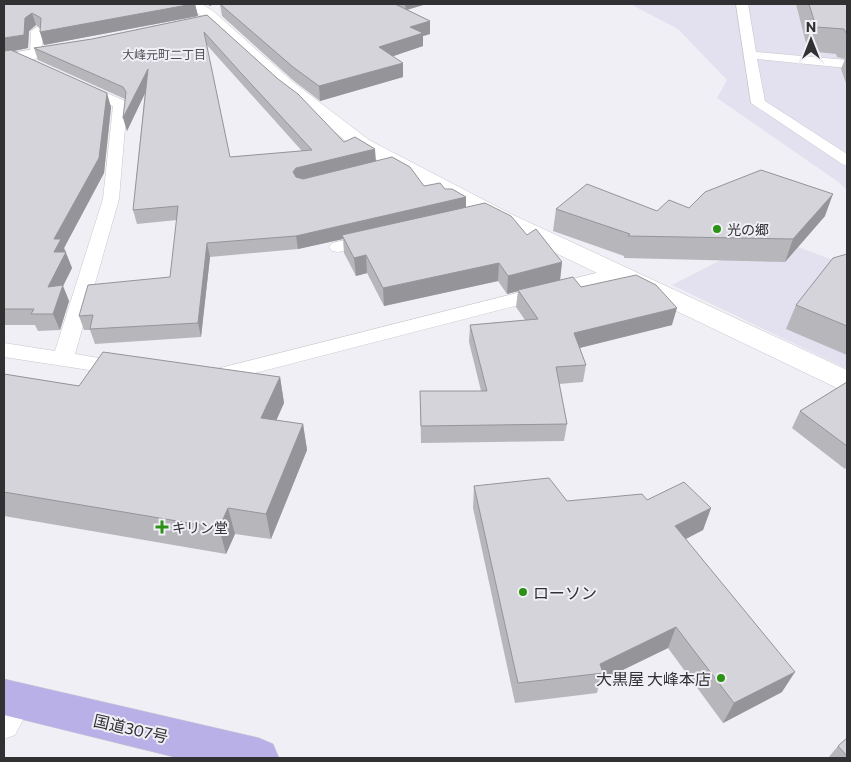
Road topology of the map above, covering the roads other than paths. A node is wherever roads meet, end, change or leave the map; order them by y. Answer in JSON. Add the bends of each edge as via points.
{"nodes":[{"id":1,"x":742,"y":4,"type":"edge"},
{"id":2,"x":207,"y":13,"type":"edge"},
{"id":3,"x":37,"y":31,"type":"edge"},
{"id":4,"x":85,"y":46,"type":"edge"},
{"id":5,"x":36,"y":54,"type":"junction"},
{"id":6,"x":750,"y":55,"type":"junction"},
{"id":7,"x":11,"y":58,"type":"edge"},
{"id":8,"x":847,"y":64,"type":"edge"},
{"id":9,"x":43,"y":69,"type":"edge"},
{"id":10,"x":69,"y":80,"type":"edge"},
{"id":11,"x":847,"y":162,"type":"edge"},
{"id":12,"x":489,"y":212,"type":"junction"},
{"id":13,"x":460,"y":218,"type":"edge"},
{"id":14,"x":385,"y":236,"type":"edge"},
{"id":15,"x":338,"y":247,"type":"dead end"},
{"id":16,"x":616,"y":274,"type":"junction"},
{"id":17,"x":4,"y":350,"type":"edge"},
{"id":18,"x":64,"y":359,"type":"junction"},
{"id":19,"x":144,"y":373,"type":"edge"},
{"id":20,"x":847,"y":381,"type":"edge"},
{"id":21,"x":191,"y":382,"type":"edge"},
{"id":22,"x":9,"y":707,"type":"edge"},
{"id":23,"x":259,"y":758,"type":"edge"}],
"edges":[{"from":1,"to":6,"type":"lane"},
{"from":2,"to":12,"type":"street","via":[[287,86],[389,165]]},
{"from":3,"to":5,"type":"lane"},
{"from":4,"to":5,"type":"street"},
{"from":5,"to":7,"type":"street"},
{"from":6,"to":8,"type":"lane"},
{"from":6,"to":11,"type":"lane","via":[[758,103]]},
{"from":7,"to":9,"type":"lane"},
{"from":10,"to":18,"type":"lane","via":[[120,104],[111,199]]},
{"from":12,"to":13,"type":"lane"},
{"from":12,"to":16,"type":"street"},
{"from":14,"to":15,"type":"lane"},
{"from":16,"to":20,"type":"street"},
{"from":16,"to":21,"type":"lane"},
{"from":17,"to":18,"type":"lane"},
{"from":18,"to":19,"type":"lane"},
{"from":22,"to":23,"type":"highway","name":"国道307号"}]}
